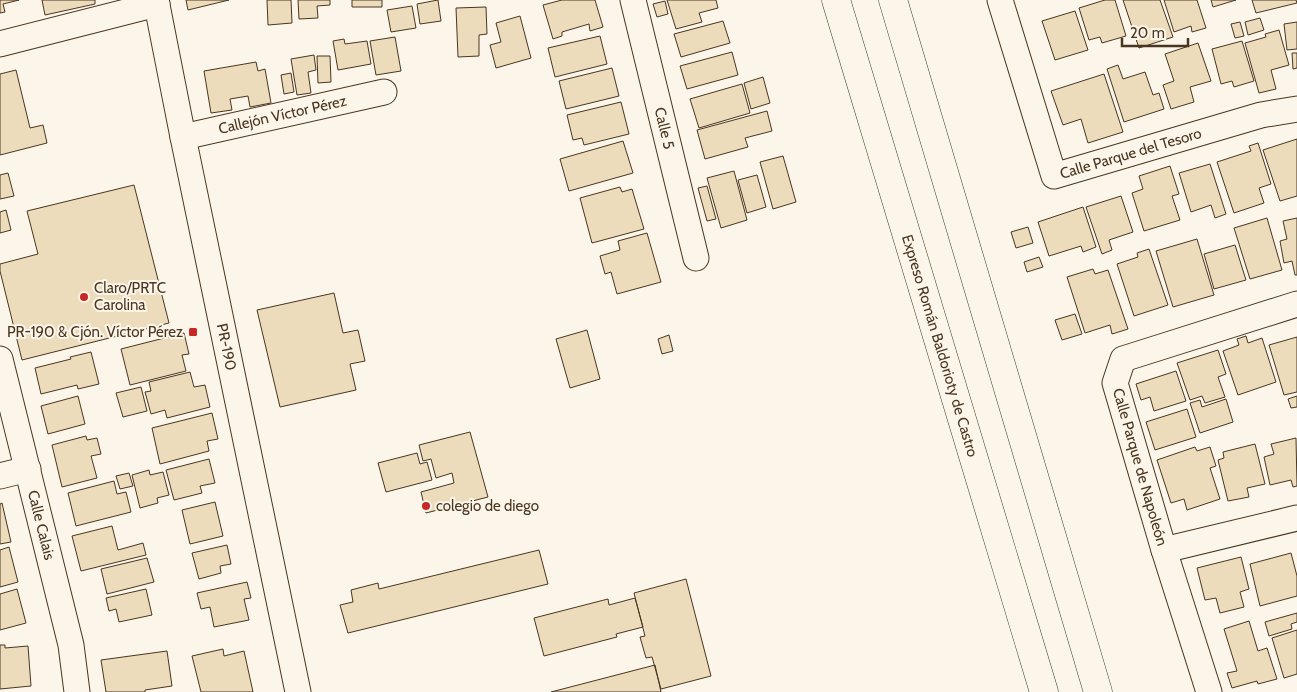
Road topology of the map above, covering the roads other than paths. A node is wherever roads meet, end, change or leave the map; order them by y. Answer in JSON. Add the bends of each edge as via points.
{"nodes":[{"id":1,"x":633,"y":0,"type":"edge"},
{"id":2,"x":836,"y":0,"type":"edge"},
{"id":3,"x":893,"y":0,"type":"edge"},
{"id":4,"x":1000,"y":0,"type":"edge"},
{"id":5,"x":157,"y":2,"type":"edge"},
{"id":6,"x":0,"y":44,"type":"edge"},
{"id":7,"x":384,"y":92,"type":"dead end"},
{"id":8,"x":1297,"y":110,"type":"edge"},
{"id":9,"x":183,"y":137,"type":"junction"},
{"id":10,"x":696,"y":258,"type":"dead end"},
{"id":11,"x":1297,"y":304,"type":"edge"},
{"id":12,"x":0,"y":359,"type":"edge"},
{"id":13,"x":28,"y":469,"type":"junction"},
{"id":14,"x":0,"y":476,"type":"edge"},
{"id":15,"x":1297,"y":518,"type":"edge"},
{"id":16,"x":1164,"y":550,"type":"junction"},
{"id":17,"x":77,"y":692,"type":"edge"},
{"id":18,"x":298,"y":692,"type":"edge"},
{"id":19,"x":1044,"y":692,"type":"edge"},
{"id":20,"x":1098,"y":692,"type":"edge"},
{"id":21,"x":1209,"y":692,"type":"edge"}],
"edges":[{"from":1,"to":10,"type":"street","name":"Calle 5"},
{"from":2,"to":19,"type":"highway","name":"Expreso Román Baldorioty de Castro"},
{"from":3,"to":20,"type":"highway"},
{"from":4,"to":8,"type":"street","name":"Calle Parque del Tesoro","via":[[1054,176],[1261,115]]},
{"from":5,"to":6,"type":"street"},
{"from":5,"to":9,"type":"street","name":"PR-190","number":"PR-190"},
{"from":7,"to":9,"type":"street","name":"Callejón Víctor Pérez"},
{"from":9,"to":18,"type":"street","name":"PR-190","number":"PR-190"},
{"from":11,"to":16,"type":"street","name":"Calle Parque de Napoleón","via":[[1123,359],[1115,383]]},
{"from":12,"to":13,"type":"street","name":"Calle Calais"},
{"from":13,"to":14,"type":"street"},
{"from":13,"to":17,"type":"street","name":"Calle Calais","via":[[71,645]]},
{"from":15,"to":16,"type":"street"},
{"from":16,"to":21,"type":"street","name":"Calle Parque de Napoleón"}]}
